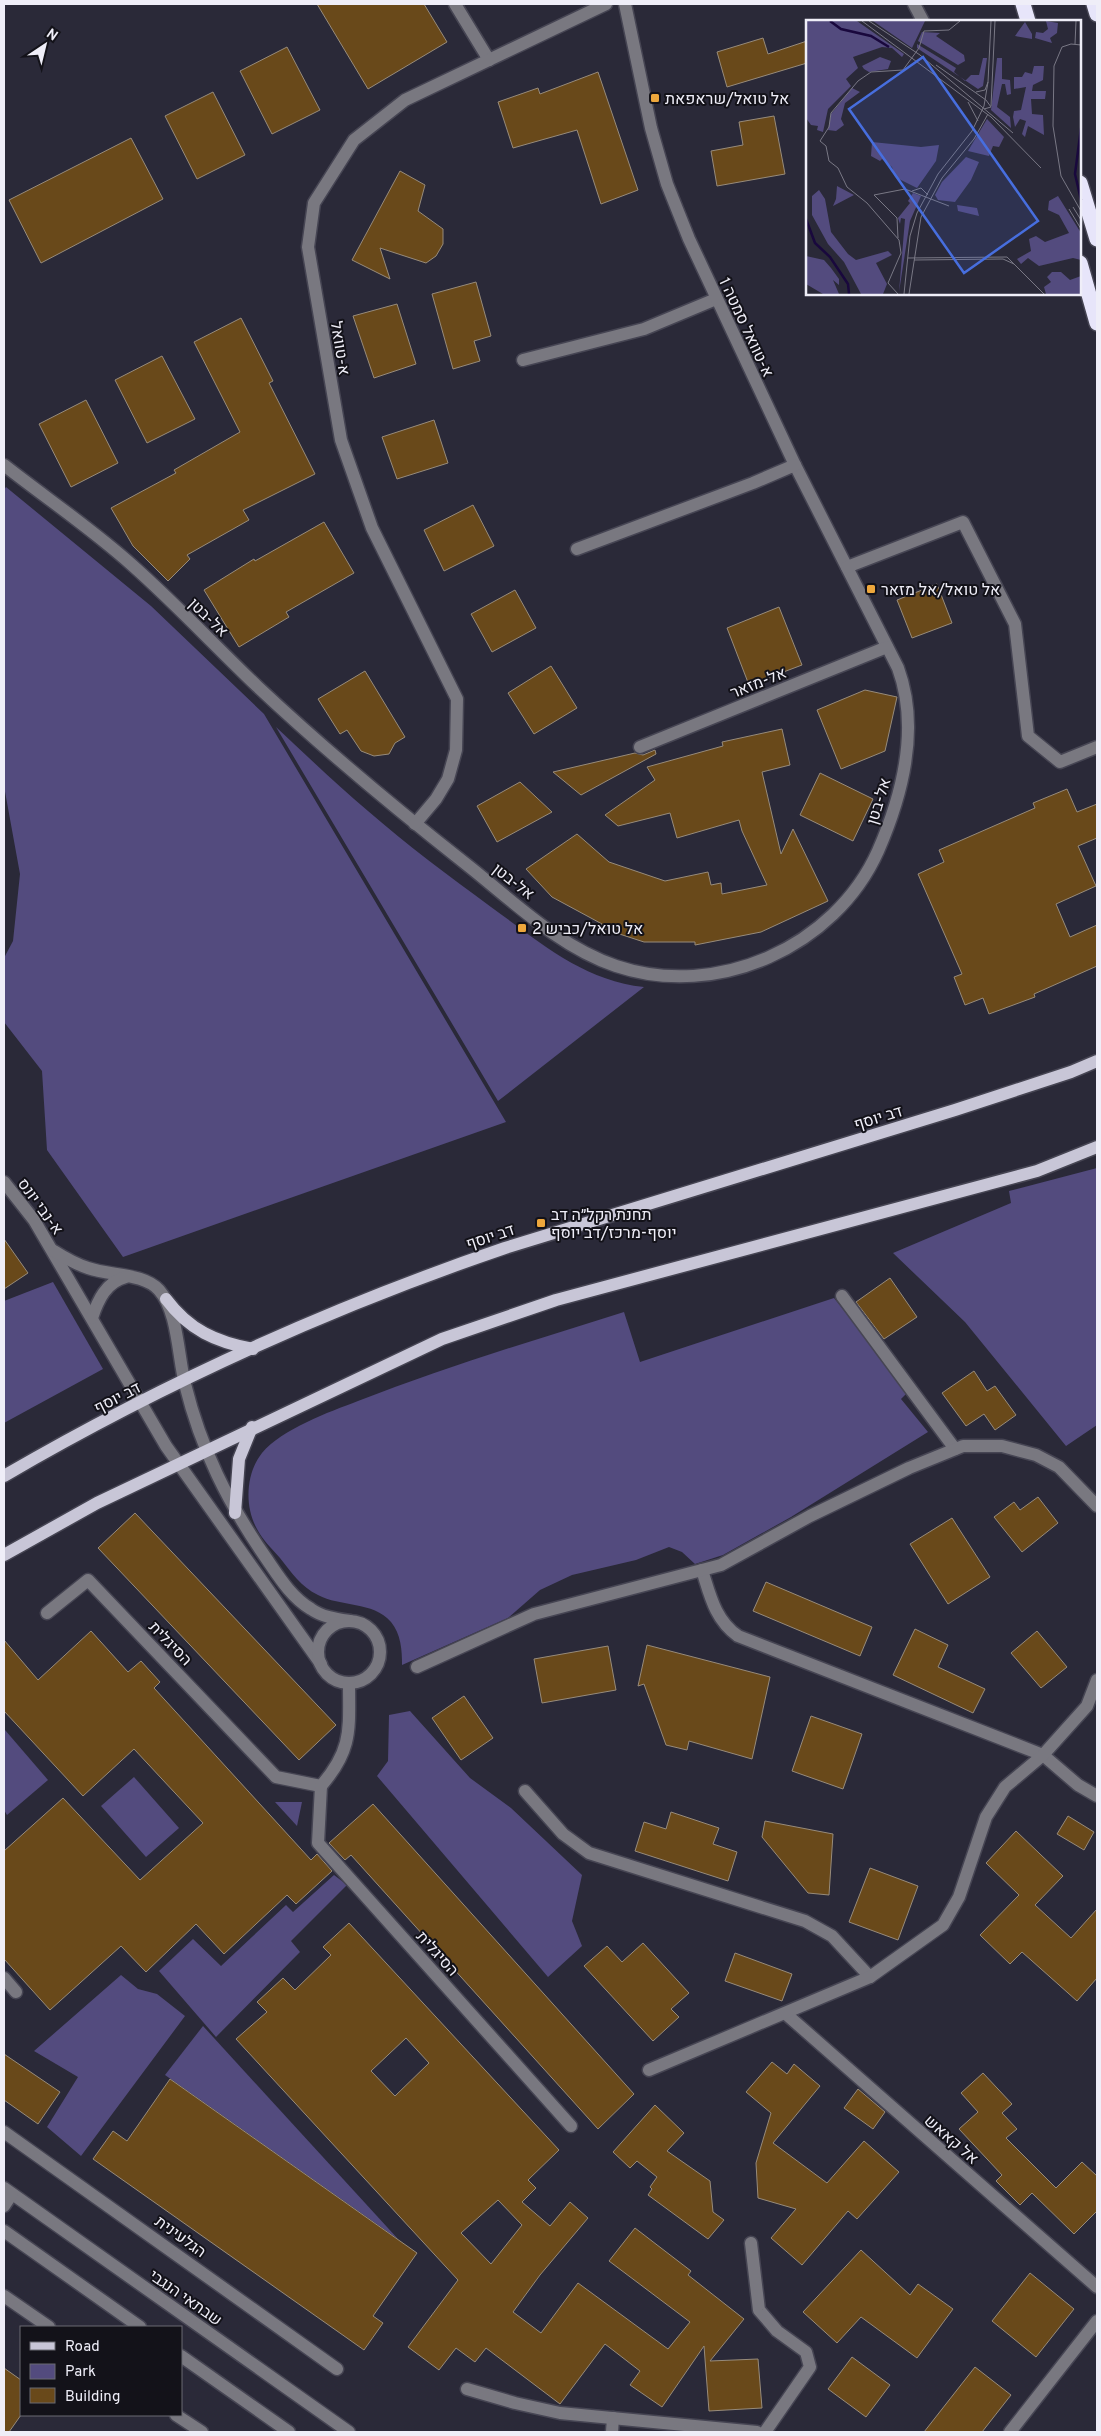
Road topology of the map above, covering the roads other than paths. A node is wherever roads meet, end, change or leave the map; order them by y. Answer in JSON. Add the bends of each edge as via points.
{"nodes":[{"id":1,"x":455,"y":4,"type":"edge"},
{"id":2,"x":606,"y":4,"type":"edge"},
{"id":3,"x":625,"y":4,"type":"edge"},
{"id":4,"x":914,"y":4,"type":"edge"},
{"id":5,"x":1022,"y":4,"type":"edge"},
{"id":6,"x":1094,"y":4,"type":"edge"},
{"id":7,"x":1097,"y":14,"type":"edge"},
{"id":8,"x":922,"y":20,"type":"edge"},
{"id":9,"x":1027,"y":20,"type":"edge"},
{"id":10,"x":489,"y":60,"type":"junction"},
{"id":11,"x":1081,"y":186,"type":"edge"},
{"id":12,"x":1097,"y":239,"type":"edge"},
{"id":13,"x":1081,"y":267,"type":"edge"},
{"id":14,"x":716,"y":299,"type":"junction"},
{"id":15,"x":1097,"y":323,"type":"edge"},
{"id":16,"x":523,"y":360,"type":"dead end"},
{"id":17,"x":795,"y":464,"type":"junction"},
{"id":18,"x":4,"y":465,"type":"edge"},
{"id":19,"x":577,"y":548,"type":"dead end"},
{"id":20,"x":847,"y":567,"type":"junction"},
{"id":21,"x":888,"y":647,"type":"junction"},
{"id":22,"x":640,"y":747,"type":"dead end"},
{"id":23,"x":1097,"y":747,"type":"edge"},
{"id":24,"x":416,"y":824,"type":"junction"},
{"id":25,"x":1097,"y":1061,"type":"edge"},
{"id":26,"x":1097,"y":1147,"type":"edge"},
{"id":27,"x":4,"y":1182,"type":"edge"},
{"id":28,"x":52,"y":1249,"type":"junction"},
{"id":29,"x":126,"y":1277,"type":"junction"},
{"id":30,"x":842,"y":1296,"type":"dead end"},
{"id":31,"x":166,"y":1300,"type":"junction"},
{"id":32,"x":92,"y":1318,"type":"junction"},
{"id":33,"x":253,"y":1348,"type":"junction"},
{"id":34,"x":184,"y":1382,"type":"junction"},
{"id":35,"x":140,"y":1403,"type":"junction"},
{"id":36,"x":252,"y":1427,"type":"junction"},
{"id":37,"x":954,"y":1449,"type":"junction"},
{"id":38,"x":205,"y":1450,"type":"junction"},
{"id":39,"x":178,"y":1464,"type":"junction"},
{"id":40,"x":4,"y":1476,"type":"edge"},
{"id":41,"x":1097,"y":1506,"type":"edge"},
{"id":42,"x":235,"y":1513,"type":"junction"},
{"id":43,"x":4,"y":1555,"type":"edge"},
{"id":44,"x":702,"y":1570,"type":"junction"},
{"id":45,"x":47,"y":1614,"type":"dead end"},
{"id":46,"x":350,"y":1621,"type":"junction"},
{"id":47,"x":321,"y":1664,"type":"junction"},
{"id":48,"x":417,"y":1667,"type":"dead end"},
{"id":49,"x":1097,"y":1680,"type":"edge"},
{"id":50,"x":349,"y":1683,"type":"junction"},
{"id":51,"x":1043,"y":1755,"type":"junction"},
{"id":52,"x":321,"y":1786,"type":"junction"},
{"id":53,"x":524,"y":1791,"type":"dead end"},
{"id":54,"x":1097,"y":1796,"type":"edge"},
{"id":55,"x":870,"y":1977,"type":"junction"},
{"id":56,"x":4,"y":1978,"type":"edge"},
{"id":57,"x":16,"y":1992,"type":"dead end"},
{"id":58,"x":786,"y":2014,"type":"junction"},
{"id":59,"x":649,"y":2070,"type":"dead end"},
{"id":60,"x":570,"y":2126,"type":"dead end"},
{"id":61,"x":4,"y":2132,"type":"edge"},
{"id":62,"x":8,"y":2191,"type":"edge"},
{"id":63,"x":4,"y":2206,"type":"edge"},
{"id":64,"x":4,"y":2231,"type":"edge"},
{"id":65,"x":752,"y":2243,"type":"dead end"},
{"id":66,"x":1097,"y":2287,"type":"edge"},
{"id":67,"x":4,"y":2296,"type":"edge"},
{"id":68,"x":1097,"y":2321,"type":"edge"},
{"id":69,"x":48,"y":2326,"type":"edge"},
{"id":70,"x":139,"y":2326,"type":"edge"},
{"id":71,"x":182,"y":2357,"type":"edge"},
{"id":72,"x":337,"y":2369,"type":"dead end"},
{"id":73,"x":467,"y":2389,"type":"dead end"},
{"id":74,"x":178,"y":2416,"type":"edge"},
{"id":75,"x":613,"y":2418,"type":"junction"},
{"id":76,"x":202,"y":2432,"type":"edge"},
{"id":77,"x":289,"y":2432,"type":"edge"},
{"id":78,"x":349,"y":2432,"type":"edge"},
{"id":79,"x":612,"y":2432,"type":"edge"},
{"id":80,"x":757,"y":2432,"type":"edge"},
{"id":81,"x":765,"y":2432,"type":"edge"},
{"id":82,"x":1010,"y":2432,"type":"edge"}],
"edges":[{"from":1,"to":10,"type":"street"},
{"from":2,"to":10,"type":"street","name":"א-טוואל"},
{"from":3,"to":14,"type":"street","name":"א-טוואל סמטה 1","via":[[651,128],[667,184]]},
{"from":4,"to":8,"type":"street"},
{"from":5,"to":9,"type":"highway"},
{"from":6,"to":7,"type":"highway"},
{"from":10,"to":24,"type":"street","name":"א-טוואל","via":[[405,100],[354,140],[314,203],[308,246],[341,440],[372,528],[457,699],[456,750],[448,779]]},
{"from":11,"to":12,"type":"highway"},
{"from":13,"to":15,"type":"highway"},
{"from":14,"to":16,"type":"street","via":[[644,328]]},
{"from":14,"to":17,"type":"street","name":"א-טוואל סמטה 1"},
{"from":17,"to":19,"type":"street","via":[[753,483]]},
{"from":17,"to":20,"type":"street","name":"א-טוואל סמטה 1"},
{"from":18,"to":24,"type":"street","name":"אל-בטן","via":[[130,563],[261,689]]},
{"from":20,"to":21,"type":"street","name":"א-טוואל סמטה 1"},
{"from":20,"to":23,"type":"street","via":[[963,522],[1015,624],[1028,736],[1060,762]]},
{"from":21,"to":22,"type":"street","name":"אל-מזאר"},
{"from":21,"to":24,"type":"street","name":"אל-בטן","via":[[908,703],[909,738],[890,823],[871,866],[847,899],[786,950],[758,963],[716,974],[683,977],[617,966],[563,940]]},
{"from":25,"to":33,"type":"main road","name":"דב יוסף","via":[[955,1110],[444,1268]]},
{"from":26,"to":36,"type":"main road","via":[[1037,1171],[556,1300],[442,1339]]},
{"from":27,"to":28,"type":"street","name":"א-נבי יונס"},
{"from":28,"to":29,"type":"street","name":"א-נבי יונס","via":[[88,1268]]},
{"from":28,"to":32,"type":"street","name":"א-נבי יונס"},
{"from":29,"to":31,"type":"street","name":"א-נבי יונס","via":[[147,1281]]},
{"from":29,"to":32,"type":"street","via":[[118,1279],[104,1292]]},
{"from":30,"to":37,"type":"street"},
{"from":31,"to":33,"type":"main road","via":[[202,1333],[220,1342]]},
{"from":31,"to":34,"type":"street","name":"א-נבי יונס","via":[[173,1320]]},
{"from":32,"to":35,"type":"street","name":"א-נבי יונס"},
{"from":33,"to":34,"type":"main road","name":"דב יוסף"},
{"from":34,"to":35,"type":"main road","name":"דב יוסף"},
{"from":34,"to":38,"type":"street"},
{"from":35,"to":39,"type":"street","name":"א-נבי יונס"},
{"from":35,"to":40,"type":"main road","name":"דב יוסף","via":[[54,1446]]},
{"from":36,"to":38,"type":"main road"},
{"from":36,"to":42,"type":"main road","via":[[238,1464]]},
{"from":37,"to":41,"type":"street","via":[[1002,1446],[1036,1455],[1059,1467]]},
{"from":37,"to":44,"type":"street","via":[[837,1503],[720,1565]]},
{"from":38,"to":39,"type":"main road"},
{"from":38,"to":42,"type":"street"},
{"from":39,"to":43,"type":"main road","via":[[57,1523]]},
{"from":39,"to":47,"type":"street"},
{"from":42,"to":46,"type":"street","via":[[295,1596],[311,1610]]},
{"from":44,"to":48,"type":"street","via":[[534,1614]]},
{"from":44,"to":51,"type":"street","via":[[716,1613],[725,1627],[738,1636]]},
{"from":45,"to":52,"type":"street","name":"הסיגלית","via":[[88,1580],[276,1777]]},
{"from":46,"to":47,"type":"street","via":[[327,1631],[319,1647]]},
{"from":46,"to":50,"type":"street","via":[[373,1632],[378,1639],[380,1656],[370,1676]]},
{"from":47,"to":50,"type":"street","via":[[329,1676]]},
{"from":49,"to":51,"type":"street","via":[[1086,1706]]},
{"from":50,"to":52,"type":"street","via":[[348,1743],[334,1771]]},
{"from":51,"to":54,"type":"street","via":[[1078,1785]]},
{"from":51,"to":55,"type":"street","via":[[1005,1787],[986,1817],[959,1897],[943,1925]]},
{"from":52,"to":60,"type":"street","name":"הסיגלית","via":[[318,1843]]},
{"from":53,"to":55,"type":"street","via":[[563,1834],[589,1853],[805,1921],[832,1936]]},
{"from":55,"to":58,"type":"street"},
{"from":56,"to":57,"type":"street"},
{"from":58,"to":59,"type":"street"},
{"from":58,"to":66,"type":"street","name":"אל קאאש"},
{"from":61,"to":72,"type":"street","name":"הגלעינית"},
{"from":62,"to":63,"type":"street"},
{"from":62,"to":78,"type":"street","name":"שבתאי הנגבי"},
{"from":64,"to":70,"type":"street"},
{"from":65,"to":81,"type":"street","via":[[759,2310],[777,2331],[806,2352],[810,2367]]},
{"from":67,"to":69,"type":"street"},
{"from":68,"to":82,"type":"street"},
{"from":71,"to":77,"type":"street"},
{"from":73,"to":75,"type":"street","via":[[560,2413]]},
{"from":74,"to":76,"type":"street"},
{"from":75,"to":79,"type":"street"},
{"from":75,"to":80,"type":"street"}]}
